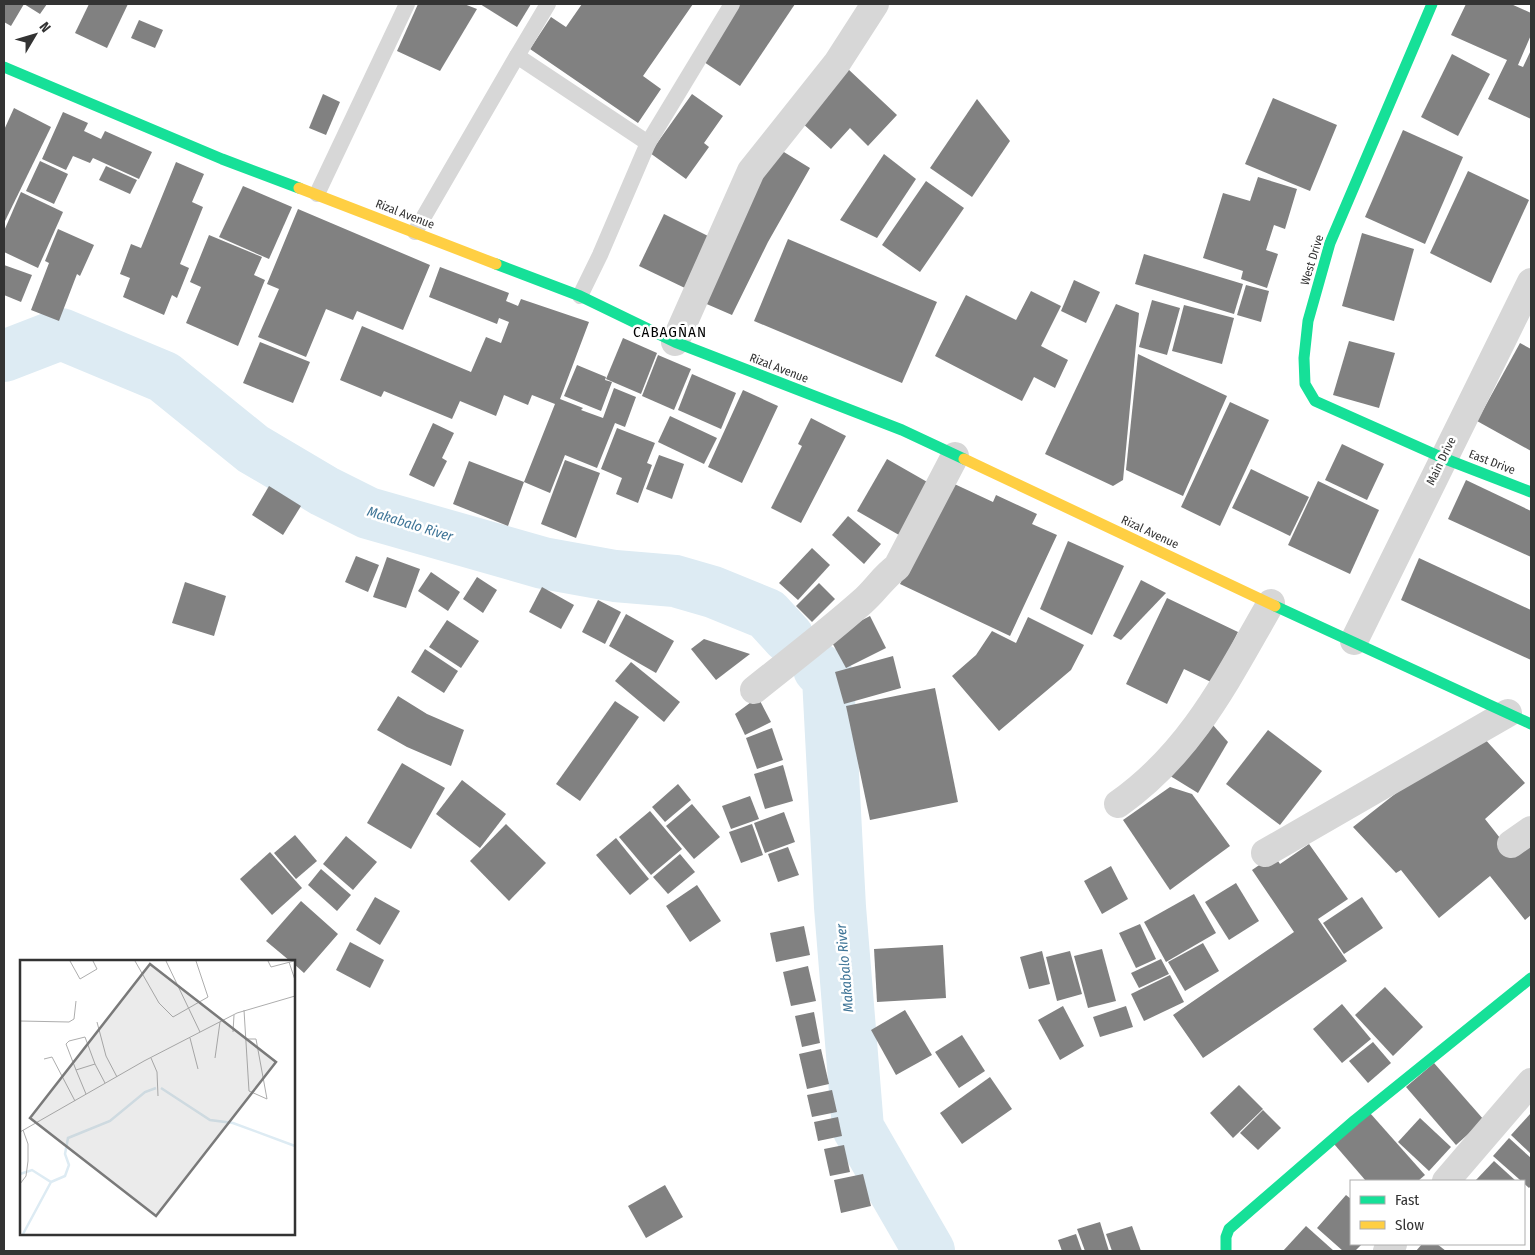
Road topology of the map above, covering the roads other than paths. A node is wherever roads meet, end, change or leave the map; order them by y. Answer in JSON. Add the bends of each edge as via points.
{"nodes":[{"id":1,"x":407,"y":4,"type":"edge"},
{"id":2,"x":548,"y":4,"type":"edge"},
{"id":3,"x":732,"y":4,"type":"edge"},
{"id":4,"x":875,"y":4,"type":"edge"},
{"id":5,"x":1432,"y":4,"type":"edge"},
{"id":6,"x":517,"y":56,"type":"junction"},
{"id":7,"x":4,"y":67,"type":"edge"},
{"id":8,"x":648,"y":143,"type":"junction"},
{"id":9,"x":317,"y":194,"type":"junction"},
{"id":10,"x":415,"y":232,"type":"junction"},
{"id":11,"x":1531,"y":282,"type":"edge"},
{"id":12,"x":580,"y":296,"type":"junction"},
{"id":13,"x":676,"y":342,"type":"junction"},
{"id":14,"x":955,"y":456,"type":"junction"},
{"id":15,"x":1443,"y":458,"type":"junction"},
{"id":16,"x":1531,"y":492,"type":"edge"},
{"id":17,"x":1271,"y":603,"type":"junction"},
{"id":18,"x":1354,"y":641,"type":"junction"},
{"id":19,"x":754,"y":690,"type":"dead end"},
{"id":20,"x":1520,"y":719,"type":"edge"},
{"id":21,"x":1118,"y":804,"type":"dead end"},
{"id":22,"x":1265,"y":854,"type":"dead end"},
{"id":23,"x":1531,"y":978,"type":"edge"},
{"id":24,"x":1531,"y":1082,"type":"edge"},
{"id":25,"x":1447,"y":1180,"type":"edge"},
{"id":26,"x":1226,"y":1251,"type":"edge"}],
"edges":[{"from":1,"to":9,"type":"lane"},
{"from":2,"to":6,"type":"lane"},
{"from":3,"to":8,"type":"lane"},
{"from":4,"to":13,"type":"street","via":[[837,64],[751,171]]},
{"from":5,"to":15,"type":"main road","name":"West Drive","via":[[1330,243],[1308,321],[1304,358],[1305,384],[1315,401]]},
{"from":6,"to":8,"type":"lane"},
{"from":6,"to":10,"type":"lane"},
{"from":7,"to":9,"type":"main road","name":"Rizal Avenue","via":[[222,159]]},
{"from":8,"to":12,"type":"lane"},
{"from":9,"to":10,"type":"main road","name":"Rizal Avenue"},
{"from":10,"to":12,"type":"main road","name":"Rizal Avenue"},
{"from":11,"to":15,"type":"street","name":"Main Drive"},
{"from":12,"to":13,"type":"main road","name":"Rizal Avenue"},
{"from":13,"to":14,"type":"main road","name":"Rizal Avenue","via":[[902,430]]},
{"from":14,"to":17,"type":"main road","name":"Rizal Avenue"},
{"from":14,"to":19,"type":"street","via":[[897,566],[882,577],[868,597],[834,627]]},
{"from":15,"to":16,"type":"main road","name":"East Drive"},
{"from":15,"to":18,"type":"street","name":"Main Drive"},
{"from":17,"to":18,"type":"main road","name":"Rizal Avenue"},
{"from":17,"to":21,"type":"street","via":[[1187,740],[1157,772]]},
{"from":18,"to":20,"type":"main road","name":"Rizal Avenue"},
{"from":20,"to":22,"type":"street"},
{"from":23,"to":26,"type":"main road","via":[[1355,1120],[1229,1228]]},
{"from":24,"to":25,"type":"street"}]}
